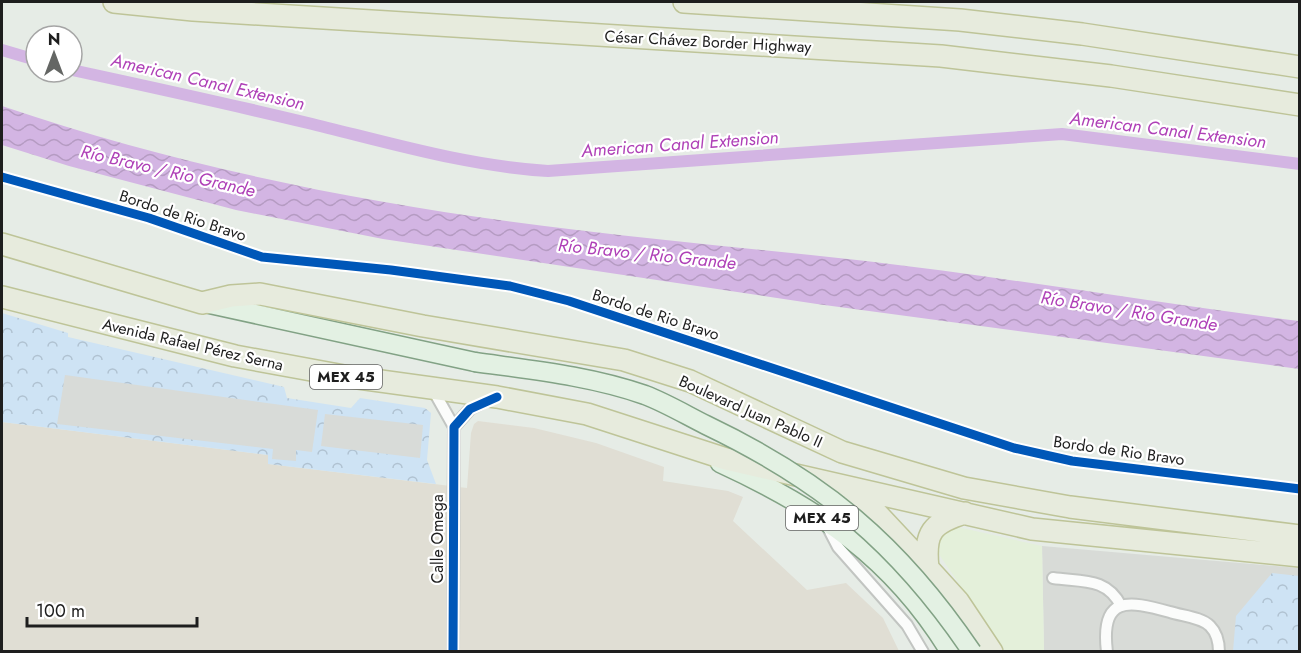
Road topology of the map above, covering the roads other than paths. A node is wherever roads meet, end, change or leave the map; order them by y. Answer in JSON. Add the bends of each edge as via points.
{"nodes":[{"id":1,"x":114,"y":2,"type":"edge"},
{"id":2,"x":684,"y":2,"type":"edge"},
{"id":3,"x":1299,"y":67,"type":"edge"},
{"id":4,"x":1299,"y":105,"type":"edge"},
{"id":5,"x":2,"y":244,"type":"edge"},
{"id":6,"x":2,"y":297,"type":"edge"},
{"id":7,"x":202,"y":303,"type":"junction"},
{"id":8,"x":432,"y":388,"type":"junction"},
{"id":9,"x":497,"y":397,"type":"junction"},
{"id":10,"x":454,"y":427,"type":"junction"},
{"id":11,"x":691,"y":450,"type":"junction"},
{"id":12,"x":965,"y":513,"type":"junction"},
{"id":13,"x":824,"y":519,"type":"junction"},
{"id":14,"x":1299,"y":536,"type":"edge"},
{"id":15,"x":1299,"y":556,"type":"edge"},
{"id":16,"x":928,"y":568,"type":"junction"},
{"id":17,"x":1053,"y":578,"type":"dead end"},
{"id":18,"x":1121,"y":606,"type":"junction"},
{"id":19,"x":453,"y":651,"type":"edge"},
{"id":20,"x":923,"y":651,"type":"edge"},
{"id":21,"x":950,"y":651,"type":"edge"},
{"id":22,"x":972,"y":651,"type":"edge"},
{"id":23,"x":992,"y":651,"type":"edge"},
{"id":24,"x":1107,"y":651,"type":"edge"},
{"id":25,"x":1219,"y":651,"type":"edge"}],
"edges":[{"from":1,"to":4,"type":"highway","name":"César Chávez Border Highway","via":[[942,56],[1111,76]]},
{"from":2,"to":3,"type":"highway","via":[[960,20],[1127,40]]},
{"from":5,"to":7,"type":"highway","number":"MEX 45"},
{"from":6,"to":8,"type":"highway","name":"Avenida Rafael Pérez Serna","number":"MEX 45","via":[[235,356]]},
{"from":7,"to":14,"type":"highway","name":"Boulevard Juan Pablo II","via":[[260,294],[624,360],[690,381],[842,452],[964,488],[1058,505]]},
{"from":7,"to":22,"type":"main road","number":"MEX 45","bridge":true,"via":[[475,362],[563,375],[647,396],[748,445],[835,500],[921,582]]},
{"from":8,"to":9,"type":"highway","name":"Avenida Rafael Pérez Serna","number":"MEX 45"},
{"from":8,"to":10,"type":"street"},
{"from":9,"to":10,"type":"street","via":[[470,409]]},
{"from":9,"to":11,"type":"highway","name":"Avenida Rafael Pérez Serna","number":"MEX 45","via":[[587,414]]},
{"from":10,"to":19,"type":"street","name":"Calle Omega"},
{"from":11,"to":12,"type":"highway"},
{"from":11,"to":13,"type":"main road","name":"Avenida Rafael Pérez Serna","number":"MEX 45","via":[[791,497]]},
{"from":12,"to":15,"type":"highway","via":[[1057,532]]},
{"from":12,"to":16,"type":"highway","via":[[942,520],[933,530],[927,544]]},
{"from":13,"to":16,"type":"highway","via":[[856,503],[869,505]]},
{"from":13,"to":20,"type":"street","via":[[837,547],[907,625]]},
{"from":13,"to":21,"type":"main road","name":"Avenida Rafael Pérez Serna","number":"MEX 45","via":[[867,551],[901,586]]},
{"from":16,"to":23,"type":"highway","via":[[958,601]]},
{"from":17,"to":18,"type":"street","via":[[1105,585],[1115,593]]},
{"from":18,"to":24,"type":"street","via":[[1106,619]]},
{"from":18,"to":25,"type":"street","via":[[1133,604],[1203,621],[1216,634]]}]}
